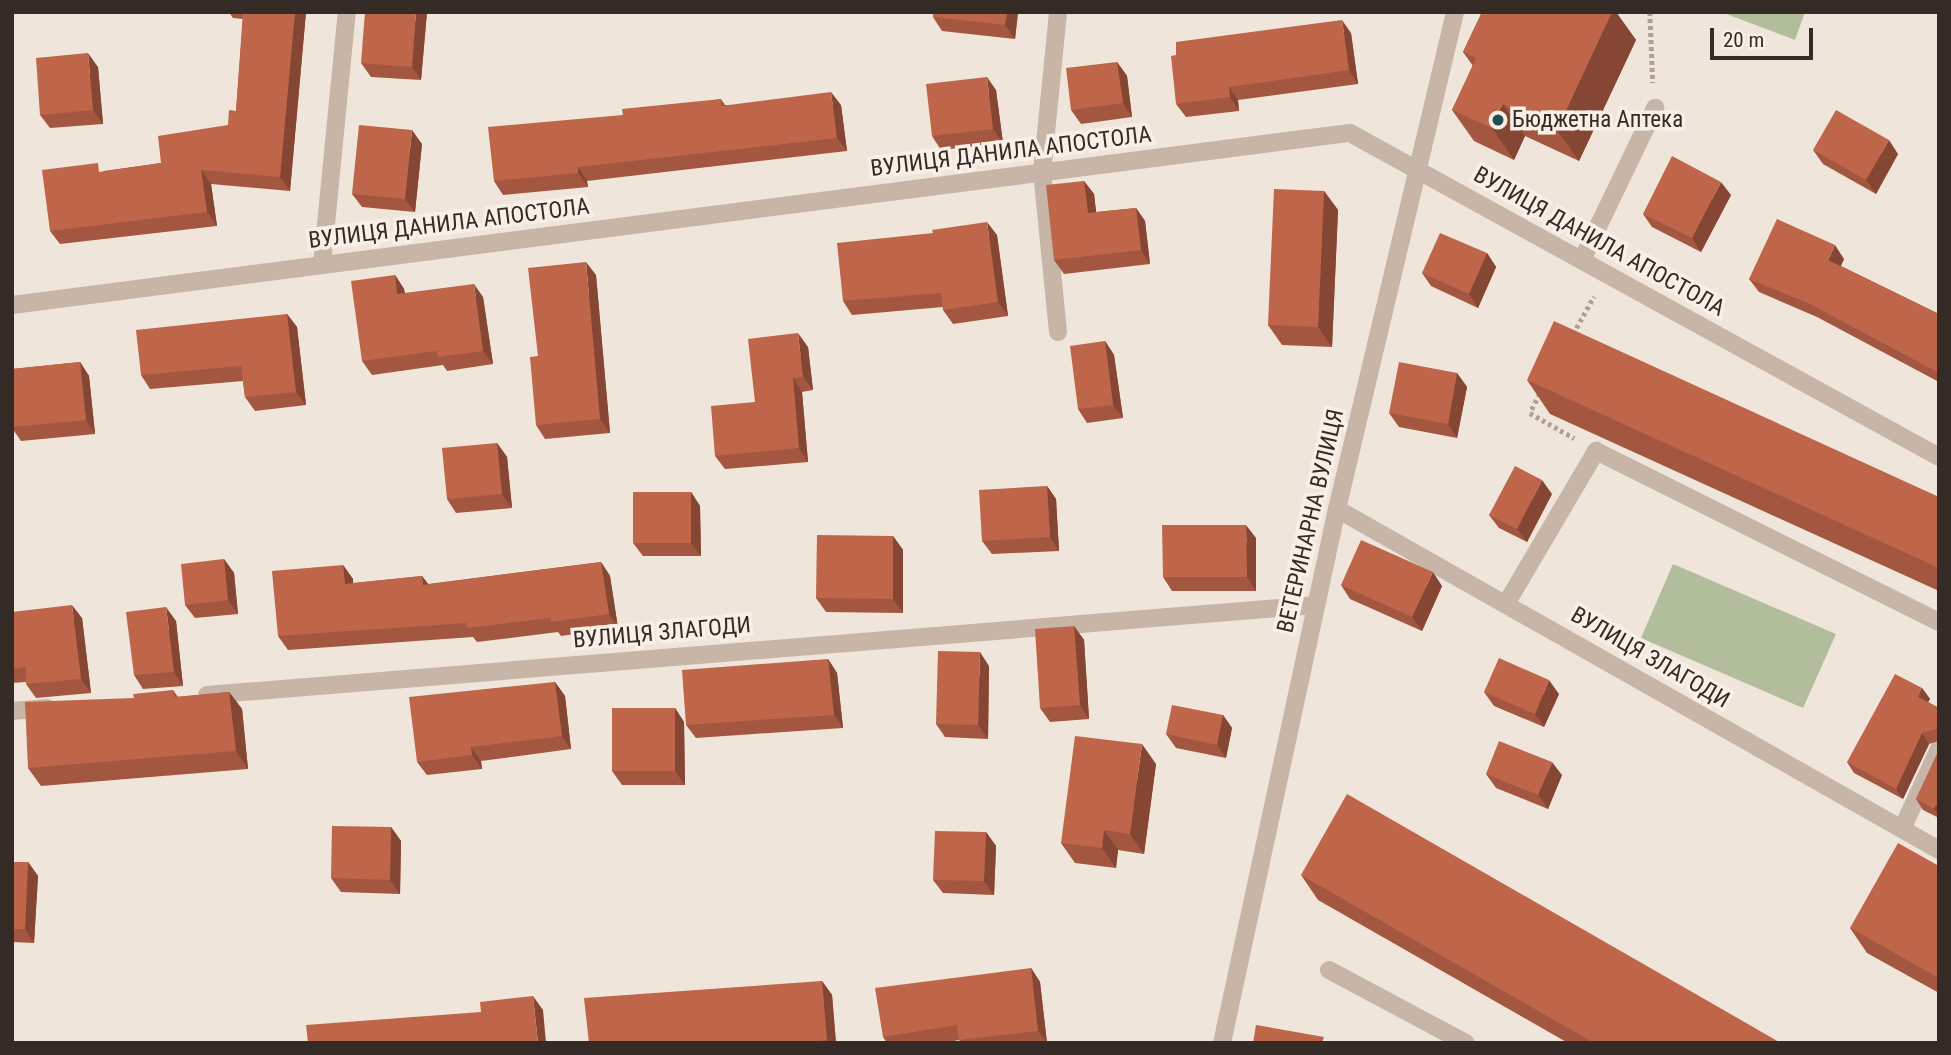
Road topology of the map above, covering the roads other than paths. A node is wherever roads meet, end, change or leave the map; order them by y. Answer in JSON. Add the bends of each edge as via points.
{"nodes":[{"id":1,"x":347,"y":12,"type":"edge"},
{"id":2,"x":1059,"y":12,"type":"edge"},
{"id":3,"x":1455,"y":12,"type":"edge"},
{"id":4,"x":1654,"y":108,"type":"road end"},
{"id":5,"x":1418,"y":170,"type":"junction"},
{"id":6,"x":1042,"y":173,"type":"junction"},
{"id":7,"x":1582,"y":260,"type":"junction"},
{"id":8,"x":322,"y":265,"type":"junction"},
{"id":9,"x":12,"y":305,"type":"edge"},
{"id":10,"x":1058,"y":332,"type":"dead end"},
{"id":11,"x":1939,"y":457,"type":"edge"},
{"id":12,"x":1337,"y":509,"type":"junction"},
{"id":13,"x":1506,"y":604,"type":"junction"},
{"id":14,"x":1317,"y":605,"type":"junction"},
{"id":15,"x":1939,"y":622,"type":"edge"},
{"id":16,"x":193,"y":696,"type":"edge"},
{"id":17,"x":68,"y":706,"type":"edge"},
{"id":18,"x":12,"y":711,"type":"edge"},
{"id":19,"x":1939,"y":749,"type":"edge"},
{"id":20,"x":1902,"y":829,"type":"junction"},
{"id":21,"x":1939,"y":850,"type":"edge"},
{"id":22,"x":1329,"y":970,"type":"dead end"},
{"id":23,"x":1445,"y":1037,"type":"edge"},
{"id":24,"x":1222,"y":1043,"type":"edge"},
{"id":25,"x":1465,"y":1043,"type":"edge"}],
"edges":[{"from":1,"to":8,"type":"street"},
{"from":2,"to":6,"type":"street"},
{"from":3,"to":5,"type":"street","name":"ВЕТЕРИНАРНА ВУЛИЦЯ"},
{"from":4,"to":7,"type":"street"},
{"from":5,"to":6,"type":"street","name":"ВУЛИЦЯ ДАНИЛА АПОСТОЛА","via":[[1350,133]]},
{"from":5,"to":7,"type":"street","name":"ВУЛИЦЯ ДАНИЛА АПОСТОЛА"},
{"from":5,"to":12,"type":"street","name":"ВЕТЕРИНАРНА ВУЛИЦЯ"},
{"from":6,"to":8,"type":"street","name":"ВУЛИЦЯ ДАНИЛА АПОСТОЛА"},
{"from":6,"to":10,"type":"street"},
{"from":7,"to":11,"type":"street","name":"ВУЛИЦЯ ДАНИЛА АПОСТОЛА"},
{"from":8,"to":9,"type":"street","name":"ВУЛИЦЯ ДАНИЛА АПОСТОЛА"},
{"from":12,"to":13,"type":"street","name":"ВУЛИЦЯ ЗЛАГОДИ"},
{"from":12,"to":14,"type":"street","name":"ВЕТЕРИНАРНА ВУЛИЦЯ"},
{"from":13,"to":15,"type":"street","via":[[1596,450]]},
{"from":13,"to":20,"type":"street","name":"ВУЛИЦЯ ЗЛАГОДИ"},
{"from":14,"to":16,"type":"street","name":"ВУЛИЦЯ ЗЛАГОДИ"},
{"from":14,"to":24,"type":"street","name":"ВЕТЕРИНАРНА ВУЛИЦЯ"},
{"from":17,"to":18,"type":"street"},
{"from":19,"to":20,"type":"street"},
{"from":20,"to":21,"type":"street","name":"ВУЛИЦЯ ЗЛАГОДИ"},
{"from":22,"to":23,"type":"street"},
{"from":23,"to":25,"type":"street"}]}
